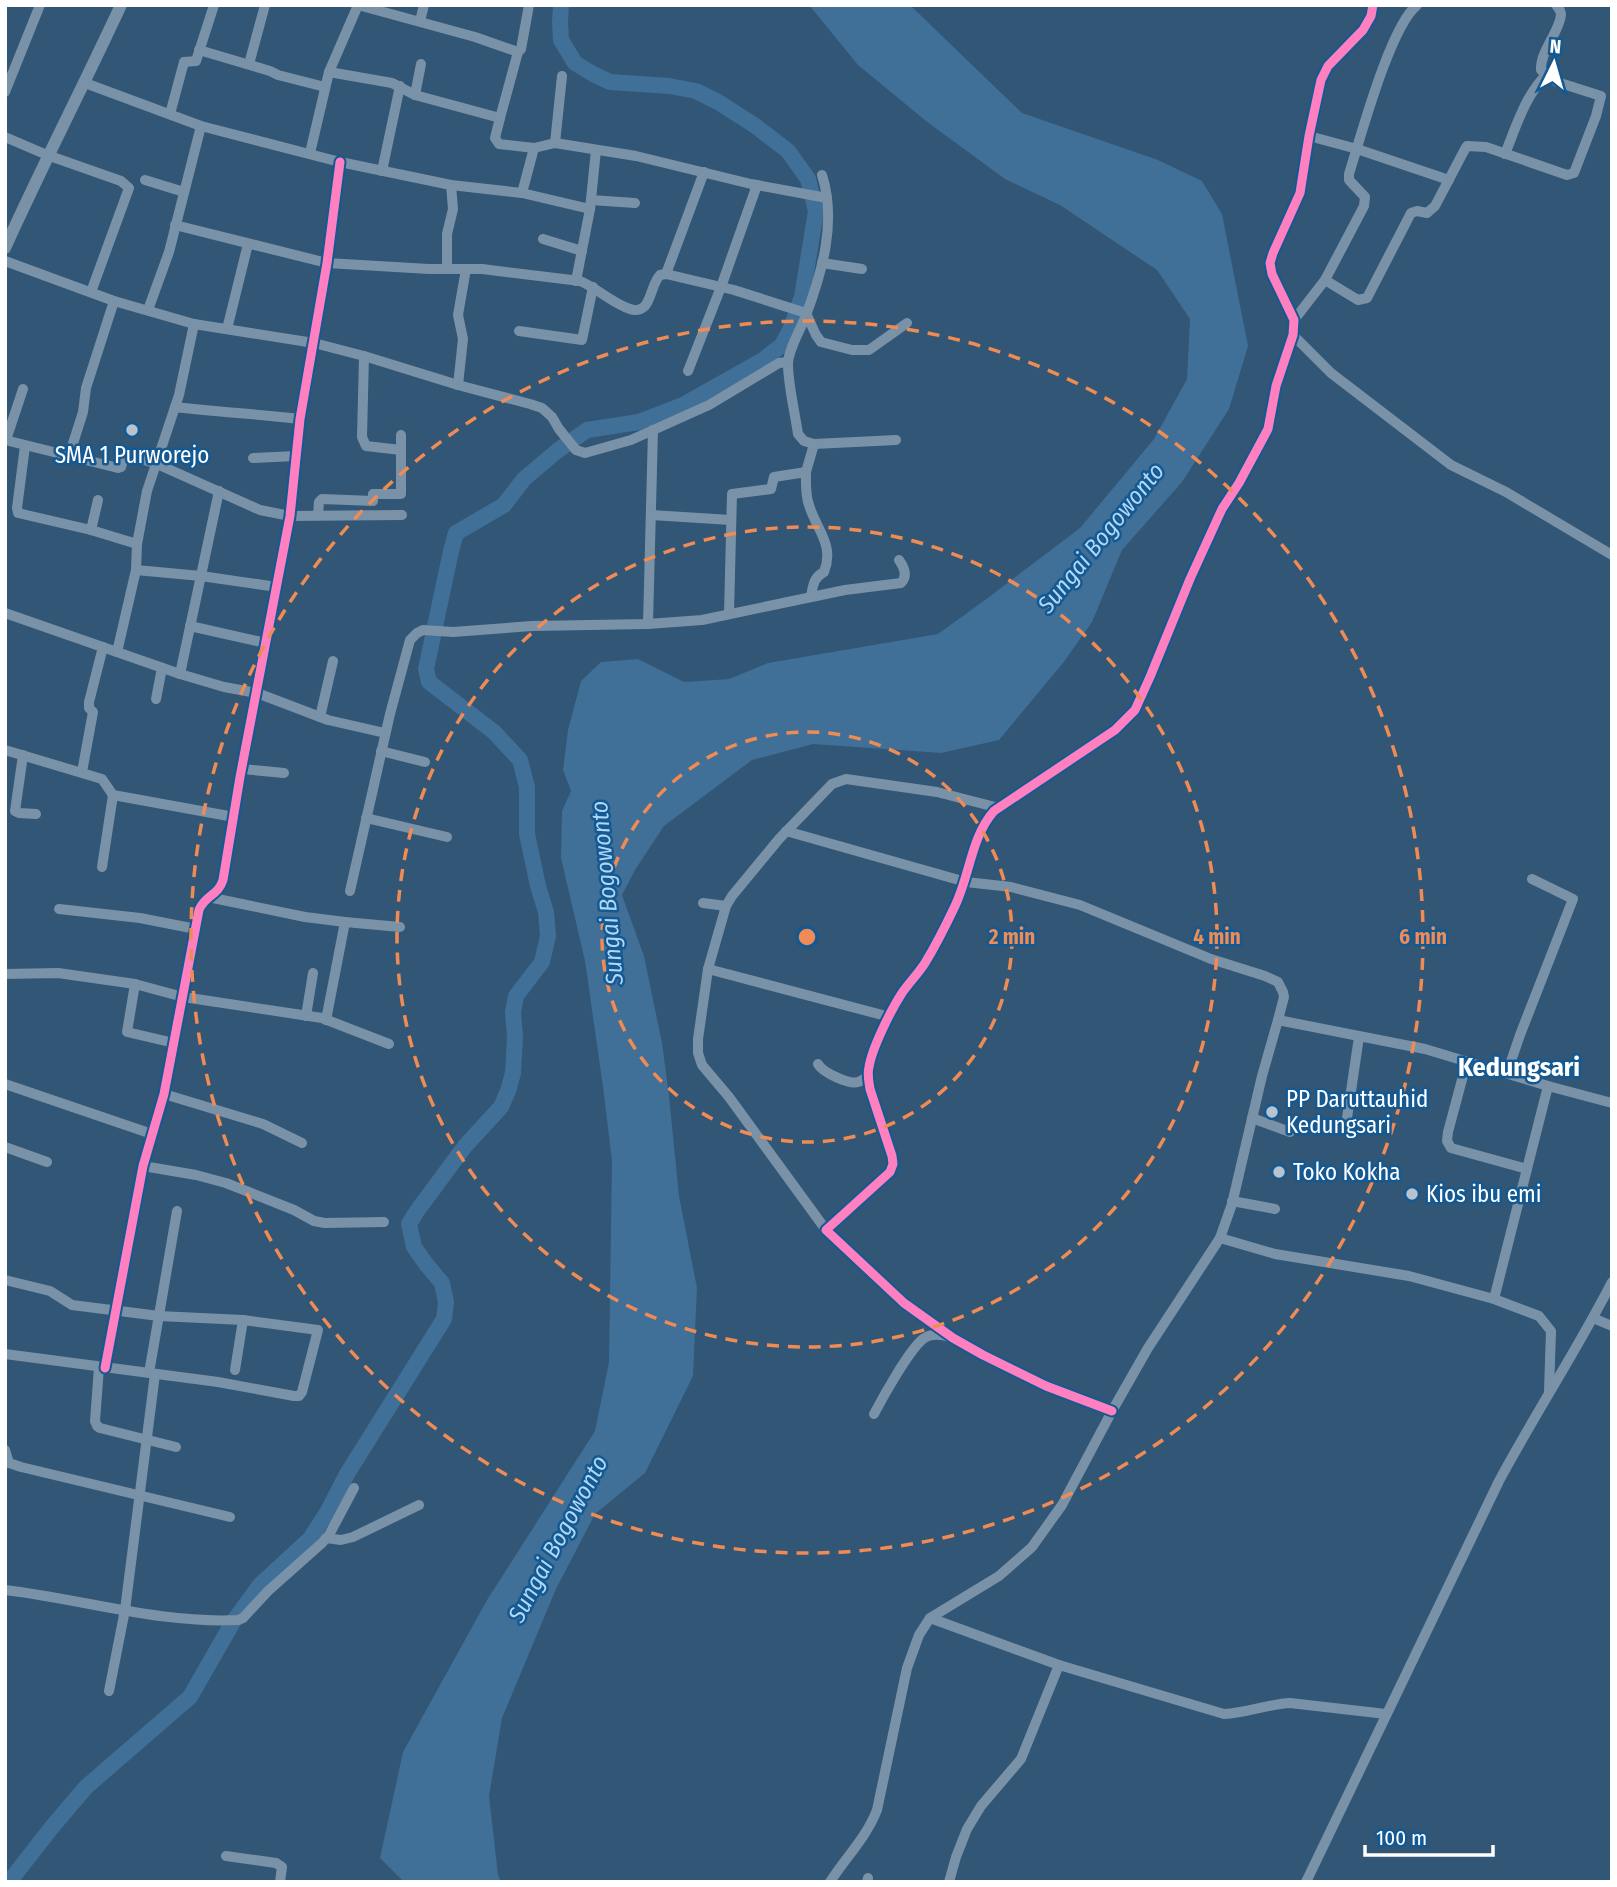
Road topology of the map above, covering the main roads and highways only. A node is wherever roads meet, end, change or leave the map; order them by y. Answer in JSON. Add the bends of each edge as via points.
{"nodes":[{"id":1,"x":121,"y":5,"type":"edge"},
{"id":2,"x":6,"y":247,"type":"edge"}],
"edges":[{"from":1,"to":2,"type":"main road"}]}
